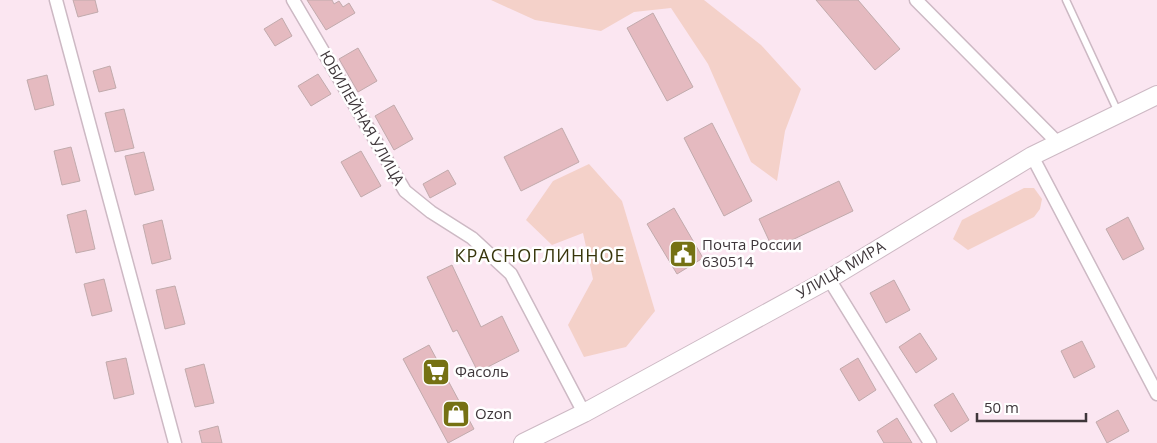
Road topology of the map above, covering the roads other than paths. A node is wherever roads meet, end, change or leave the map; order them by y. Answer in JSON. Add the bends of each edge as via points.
{"nodes":[{"id":1,"x":56,"y":0,"type":"edge"},
{"id":2,"x":293,"y":0,"type":"edge"},
{"id":3,"x":916,"y":0,"type":"edge"},
{"id":4,"x":1066,"y":0,"type":"edge"},
{"id":5,"x":1157,"y":95,"type":"edge"},
{"id":6,"x":1119,"y":114,"type":"junction"},
{"id":7,"x":1058,"y":143,"type":"junction"},
{"id":8,"x":1032,"y":156,"type":"junction"},
{"id":9,"x":829,"y":278,"type":"junction"},
{"id":10,"x":1157,"y":394,"type":"edge"},
{"id":11,"x":584,"y":413,"type":"junction"},
{"id":12,"x":174,"y":443,"type":"edge"},
{"id":13,"x":522,"y":443,"type":"edge"},
{"id":14,"x":930,"y":443,"type":"edge"}],
"edges":[{"from":1,"to":12,"type":"street"},
{"from":2,"to":11,"type":"street","name":"ЮБИЛЕЙНАЯ УЛИЦА","via":[[404,191],[472,238],[511,274]]},
{"from":3,"to":7,"type":"street"},
{"from":4,"to":6,"type":"lane"},
{"from":5,"to":6,"type":"street","name":"УЛИЦА МИРА"},
{"from":6,"to":7,"type":"street","name":"УЛИЦА МИРА"},
{"from":7,"to":8,"type":"street","name":"УЛИЦА МИРА"},
{"from":8,"to":9,"type":"street","name":"УЛИЦА МИРА"},
{"from":8,"to":10,"type":"street"},
{"from":9,"to":11,"type":"street","name":"УЛИЦА МИРА"},
{"from":9,"to":14,"type":"street"},
{"from":11,"to":13,"type":"street","name":"УЛИЦА МИРА"}]}
